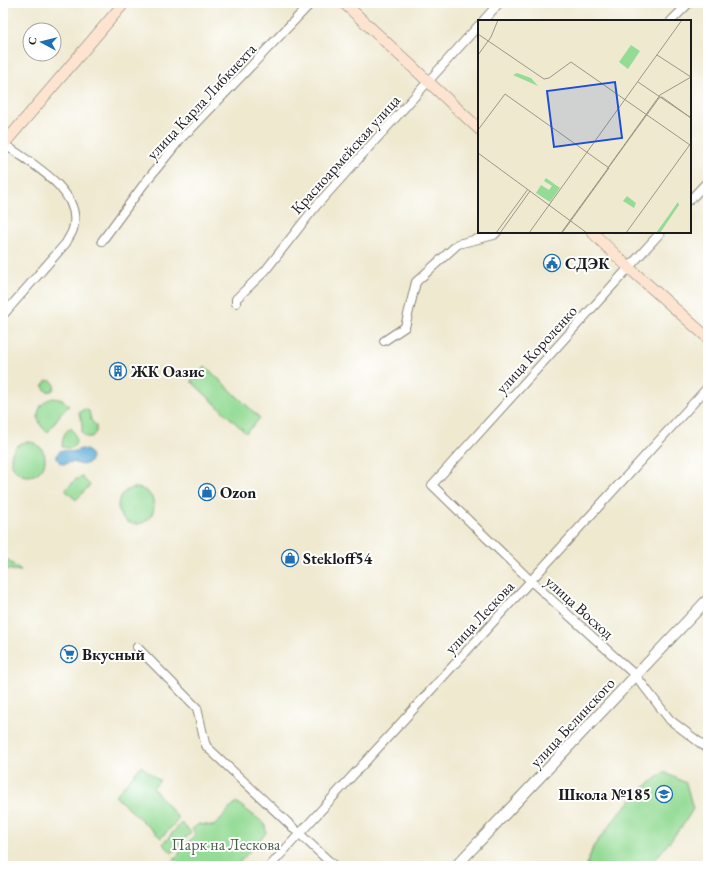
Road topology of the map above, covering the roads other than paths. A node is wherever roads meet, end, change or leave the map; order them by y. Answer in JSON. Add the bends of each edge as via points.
{"nodes":[{"id":1,"x":124,"y":3,"type":"edge"},
{"id":2,"x":311,"y":3,"type":"edge"},
{"id":3,"x":344,"y":3,"type":"edge"},
{"id":4,"x":499,"y":3,"type":"edge"},
{"id":5,"x":688,"y":3,"type":"edge"},
{"id":6,"x":484,"y":20,"type":"edge"},
{"id":7,"x":672,"y":20,"type":"edge"},
{"id":8,"x":478,"y":26,"type":"edge"},
{"id":9,"x":428,"y":82,"type":"junction"},
{"id":10,"x":478,"y":128,"type":"edge"},
{"id":11,"x":3,"y":144,"type":"edge"},
{"id":12,"x":708,"y":181,"type":"edge"},
{"id":13,"x":691,"y":199,"type":"edge"},
{"id":14,"x":496,"y":233,"type":"edge"},
{"id":15,"x":593,"y":233,"type":"edge"},
{"id":16,"x":659,"y":233,"type":"edge"},
{"id":17,"x":102,"y":241,"type":"dead end"},
{"id":18,"x":628,"y":267,"type":"junction"},
{"id":19,"x":236,"y":304,"type":"dead end"},
{"id":20,"x":3,"y":315,"type":"edge"},
{"id":21,"x":708,"y":338,"type":"edge"},
{"id":22,"x":384,"y":341,"type":"dead end"},
{"id":23,"x":708,"y":387,"type":"edge"},
{"id":24,"x":432,"y":485,"type":"joint"},
{"id":25,"x":531,"y":581,"type":"junction"},
{"id":26,"x":708,"y":599,"type":"edge"},
{"id":27,"x":137,"y":647,"type":"dead end"},
{"id":28,"x":636,"y":676,"type":"junction"},
{"id":29,"x":708,"y":749,"type":"edge"},
{"id":30,"x":299,"y":834,"type":"junction"},
{"id":31,"x":270,"y":866,"type":"edge"},
{"id":32,"x":334,"y":866,"type":"edge"},
{"id":33,"x":456,"y":866,"type":"edge"}],
"edges":[{"from":1,"to":11,"type":"main road"},
{"from":2,"to":17,"type":"street","name":"улица Карла Либкнехта","via":[[182,137]]},
{"from":3,"to":9,"type":"main road"},
{"from":4,"to":6,"type":"street"},
{"from":5,"to":7,"type":"street"},
{"from":8,"to":9,"type":"street","name":"Красноармейская улица"},
{"from":9,"to":10,"type":"main road"},
{"from":9,"to":19,"type":"street","name":"Красноармейская улица","via":[[308,215],[264,270],[236,299]]},
{"from":11,"to":20,"type":"street","via":[[52,178],[71,201],[74,214],[73,229],[66,243]]},
{"from":12,"to":13,"type":"street"},
{"from":14,"to":22,"type":"street","via":[[458,244],[416,282],[405,328]]},
{"from":15,"to":18,"type":"main road"},
{"from":16,"to":18,"type":"street","name":"улица Короленко"},
{"from":18,"to":21,"type":"main road"},
{"from":18,"to":24,"type":"street","name":"улица Короленко"},
{"from":23,"to":25,"type":"street","name":"улица Лескова"},
{"from":24,"to":25,"type":"street","name":"улица Восход"},
{"from":25,"to":28,"type":"street","name":"улица Восход"},
{"from":25,"to":30,"type":"street","name":"улица Лескова"},
{"from":26,"to":28,"type":"street","name":"улица Белинского"},
{"from":27,"to":30,"type":"street","via":[[197,708],[208,747]]},
{"from":28,"to":29,"type":"street","name":"улица Восход","via":[[670,720]]},
{"from":28,"to":33,"type":"street","name":"улица Белинского"},
{"from":30,"to":31,"type":"street","name":"улица Лескова"},
{"from":30,"to":32,"type":"street"}]}
